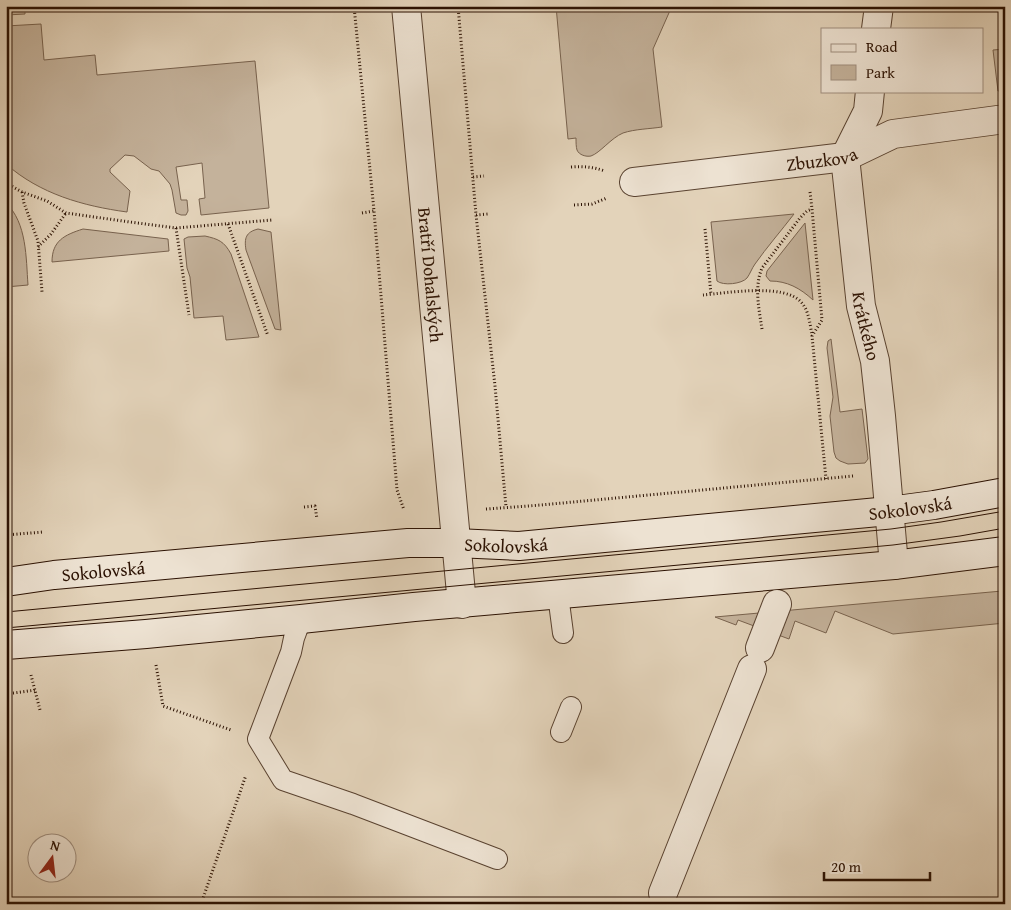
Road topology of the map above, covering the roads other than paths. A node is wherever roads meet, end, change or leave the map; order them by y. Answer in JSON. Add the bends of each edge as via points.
{"nodes":[{"id":1,"x":406,"y":6,"type":"edge"},
{"id":2,"x":879,"y":6,"type":"edge"},
{"id":3,"x":876,"y":28,"type":"edge"},
{"id":4,"x":870,"y":92,"type":"edge"},
{"id":5,"x":1005,"y":119,"type":"edge"},
{"id":6,"x":845,"y":157,"type":"junction"},
{"id":7,"x":634,"y":182,"type":"dead end"},
{"id":8,"x":1005,"y":492,"type":"edge"},
{"id":9,"x":890,"y":511,"type":"junction"},
{"id":10,"x":456,"y":543,"type":"junction"},
{"id":11,"x":1005,"y":552,"type":"edge"},
{"id":12,"x":894,"y":565,"type":"junction"},
{"id":13,"x":6,"y":582,"type":"edge"},
{"id":14,"x":558,"y":595,"type":"junction"},
{"id":15,"x":462,"y":604,"type":"junction"},
{"id":16,"x":777,"y":604,"type":"dead end"},
{"id":17,"x":302,"y":619,"type":"junction"},
{"id":18,"x":563,"y":633,"type":"dead end"},
{"id":19,"x":6,"y":645,"type":"edge"},
{"id":20,"x":571,"y":707,"type":"dead end"},
{"id":21,"x":561,"y":732,"type":"dead end"},
{"id":22,"x":497,"y":858,"type":"dead end"},
{"id":23,"x":663,"y":893,"type":"dead end"}],
"edges":[{"from":1,"to":10,"type":"main road","name":"Bratří Dohalských"},
{"from":2,"to":3,"type":"main road"},
{"from":4,"to":6,"type":"main road","via":[[868,111]]},
{"from":5,"to":6,"type":"main road","name":"Zbuzkova","via":[[893,134]]},
{"from":6,"to":7,"type":"main road","name":"Zbuzkova"},
{"from":6,"to":9,"type":"main road","name":"Krátkého","via":[[861,306],[875,361]]},
{"from":8,"to":9,"type":"main road","name":"Sokolovská"},
{"from":9,"to":10,"type":"main road","name":"Sokolovská","via":[[519,546]]},
{"from":9,"to":12,"type":"main road","name":"Krátkého"},
{"from":10,"to":13,"type":"main road","name":"Sokolovská","via":[[408,543]]},
{"from":10,"to":15,"type":"main road","name":"Bratří Dohalských"},
{"from":11,"to":12,"type":"main road"},
{"from":12,"to":14,"type":"main road"},
{"from":14,"to":15,"type":"main road"},
{"from":14,"to":18,"type":"lane"},
{"from":15,"to":17,"type":"main road"},
{"from":16,"to":23,"type":"main road"},
{"from":17,"to":19,"type":"main road"},
{"from":17,"to":22,"type":"lane","via":[[258,739],[283,780]]},
{"from":20,"to":21,"type":"lane"}]}
